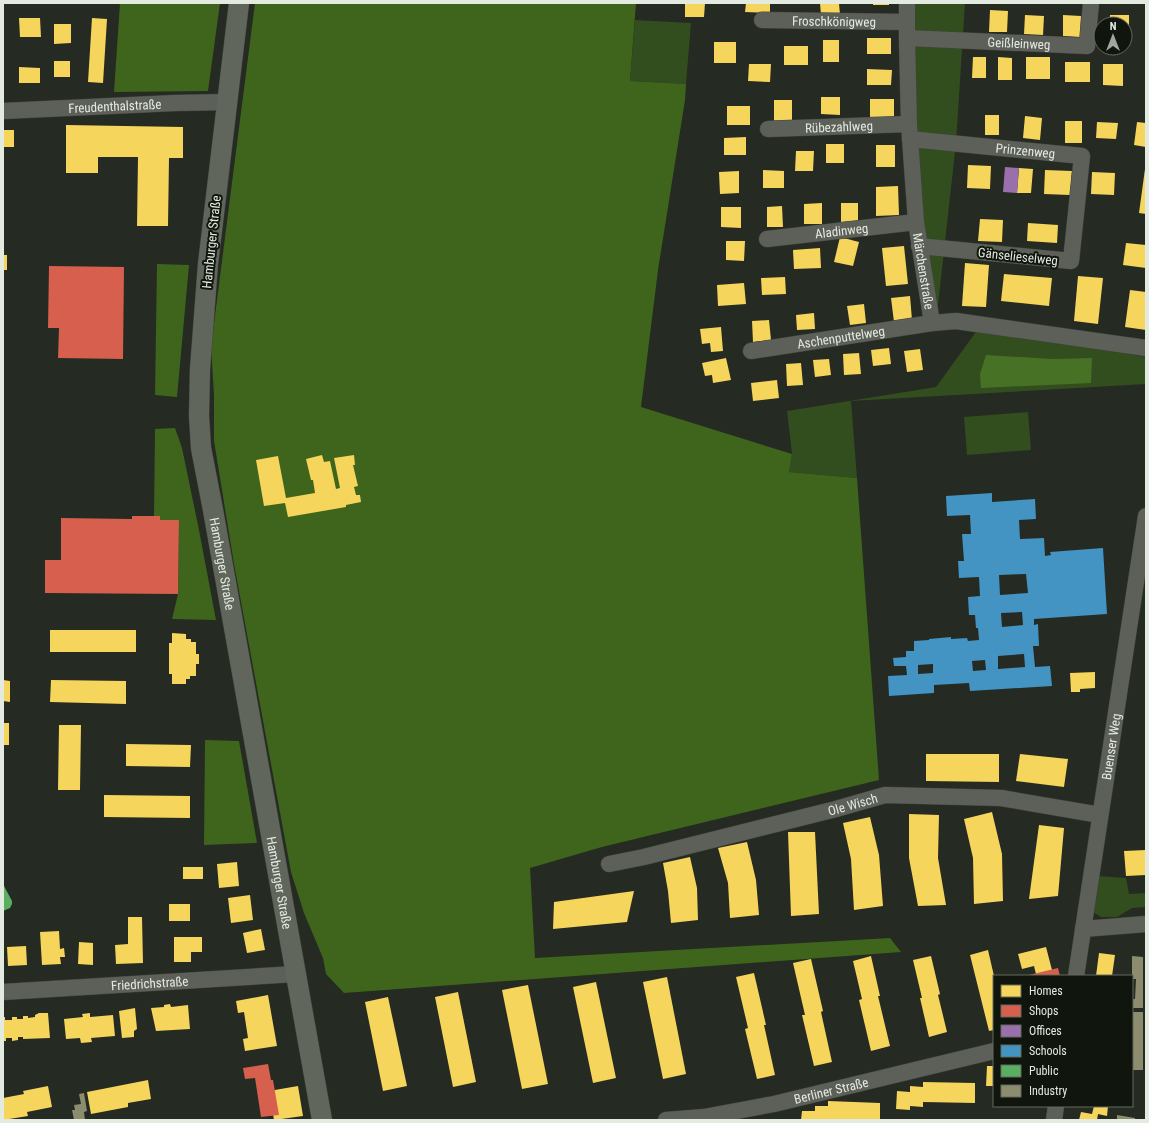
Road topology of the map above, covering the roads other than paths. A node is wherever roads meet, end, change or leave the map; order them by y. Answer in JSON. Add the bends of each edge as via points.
{"nodes":[{"id":1,"x":239,"y":3,"type":"edge"},
{"id":2,"x":907,"y":3,"type":"edge"},
{"id":3,"x":1091,"y":3,"type":"edge"},
{"id":4,"x":762,"y":20,"type":"dead end"},
{"id":5,"x":907,"y":30,"type":"junction"},
{"id":6,"x":227,"y":102,"type":"junction"},
{"id":7,"x":3,"y":111,"type":"edge"},
{"id":8,"x":768,"y":129,"type":"dead end"},
{"id":9,"x":910,"y":131,"type":"junction"},
{"id":10,"x":1076,"y":216,"type":"joint"},
{"id":11,"x":916,"y":222,"type":"junction"},
{"id":12,"x":767,"y":239,"type":"dead end"},
{"id":13,"x":919,"y":246,"type":"junction"},
{"id":14,"x":932,"y":323,"type":"junction"},
{"id":15,"x":1146,"y":348,"type":"edge"},
{"id":16,"x":751,"y":351,"type":"dead end"},
{"id":17,"x":1146,"y":516,"type":"edge"},
{"id":18,"x":1100,"y":815,"type":"junction"},
{"id":19,"x":609,"y":864,"type":"dead end"},
{"id":20,"x":1146,"y":924,"type":"edge"},
{"id":21,"x":1083,"y":929,"type":"junction"},
{"id":22,"x":296,"y":974,"type":"junction"},
{"id":23,"x":1076,"y":975,"type":"edge"},
{"id":24,"x":3,"y":992,"type":"edge"},
{"id":25,"x":993,"y":1051,"type":"edge"},
{"id":26,"x":1056,"y":1107,"type":"edge"},
{"id":27,"x":322,"y":1120,"type":"edge"},
{"id":28,"x":666,"y":1120,"type":"edge"},
{"id":29,"x":1054,"y":1120,"type":"edge"}],
"edges":[{"from":1,"to":6,"type":"main road","name":"Hamburger Straße"},
{"from":2,"to":5,"type":"street","name":"Märchenstraße"},
{"from":3,"to":5,"type":"street","name":"Geißleinweg","via":[[1087,46]]},
{"from":4,"to":5,"type":"street","name":"Froschkönigweg"},
{"from":5,"to":9,"type":"street","name":"Märchenstraße"},
{"from":6,"to":7,"type":"street","name":"Freudenthalstraße"},
{"from":6,"to":22,"type":"main road","name":"Hamburger Straße","via":[[208,264],[200,368],[201,448]]},
{"from":8,"to":9,"type":"street","name":"Rübezahlweg"},
{"from":9,"to":10,"type":"street","name":"Prinzenweg","via":[[1082,156]]},
{"from":9,"to":11,"type":"street","name":"Märchenstraße"},
{"from":10,"to":13,"type":"street","name":"Gänselieselweg","via":[[1071,261]]},
{"from":11,"to":12,"type":"street","name":"Aladinweg"},
{"from":11,"to":13,"type":"street","name":"Märchenstraße"},
{"from":13,"to":14,"type":"street","name":"Märchenstraße"},
{"from":14,"to":15,"type":"street","name":"Märchenstraße","via":[[956,321]]},
{"from":14,"to":16,"type":"street","name":"Aschenputtelweg"},
{"from":17,"to":18,"type":"street","name":"Buenser Weg"},
{"from":18,"to":19,"type":"street","name":"Ole Wisch","via":[[1001,798],[884,795]]},
{"from":18,"to":21,"type":"street","name":"Buenser Weg"},
{"from":20,"to":21,"type":"street"},
{"from":21,"to":23,"type":"street","name":"Buenser Weg"},
{"from":22,"to":24,"type":"street","name":"Friedrichstraße"},
{"from":22,"to":27,"type":"main road","name":"Hamburger Straße"},
{"from":25,"to":28,"type":"street","name":"Berliner Straße","via":[[774,1104],[704,1117]]},
{"from":26,"to":29,"type":"street"}]}
